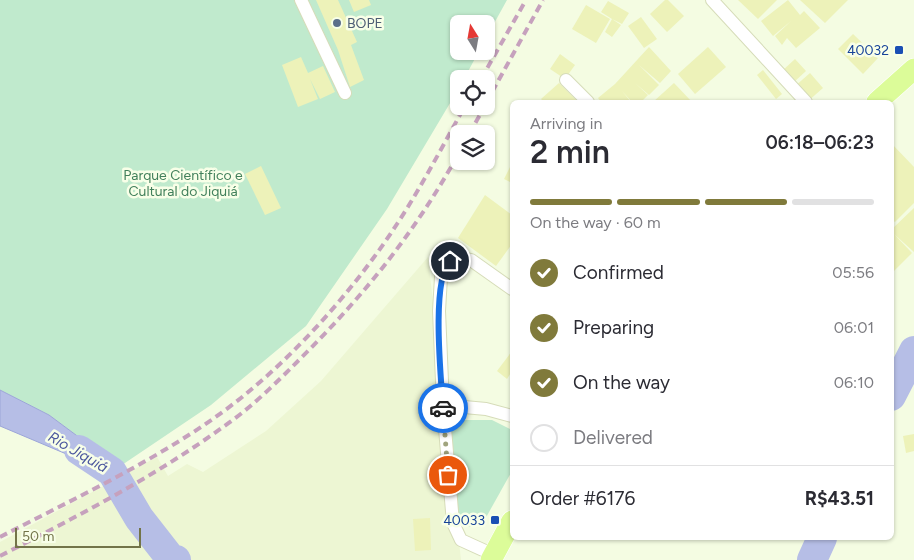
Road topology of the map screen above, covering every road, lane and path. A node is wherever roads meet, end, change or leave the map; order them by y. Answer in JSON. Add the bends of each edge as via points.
{"nodes":[{"id":1,"x":301,"y":0,"type":"edge"},
{"id":2,"x":729,"y":0,"type":"edge"},
{"id":3,"x":715,"y":4,"type":"edge"},
{"id":4,"x":914,"y":69,"type":"edge"},
{"id":5,"x":566,"y":80,"type":"dead end"},
{"id":6,"x":345,"y":93,"type":"dead end"},
{"id":7,"x":586,"y":100,"type":"edge"},
{"id":8,"x":804,"y":100,"type":"edge"},
{"id":9,"x":879,"y":100,"type":"edge"},
{"id":10,"x":510,"y":288,"type":"edge"},
{"id":11,"x":443,"y":405,"type":"junction"},
{"id":12,"x":510,"y":416,"type":"edge"},
{"id":13,"x":510,"y":525,"type":"edge"},
{"id":14,"x":492,"y":558,"type":"edge"}],
"edges":[{"from":1,"to":6,"type":"street"},
{"from":2,"to":3,"type":"street"},
{"from":3,"to":8,"type":"street"},
{"from":4,"to":9,"type":"main road"},
{"from":5,"to":7,"type":"street"},
{"from":10,"to":11,"type":"street","via":[[471,260],[456,258],[444,266],[439,311]]},
{"from":11,"to":12,"type":"street"},
{"from":11,"to":14,"type":"street","via":[[453,523],[461,540]]},
{"from":13,"to":14,"type":"main road"}]}
